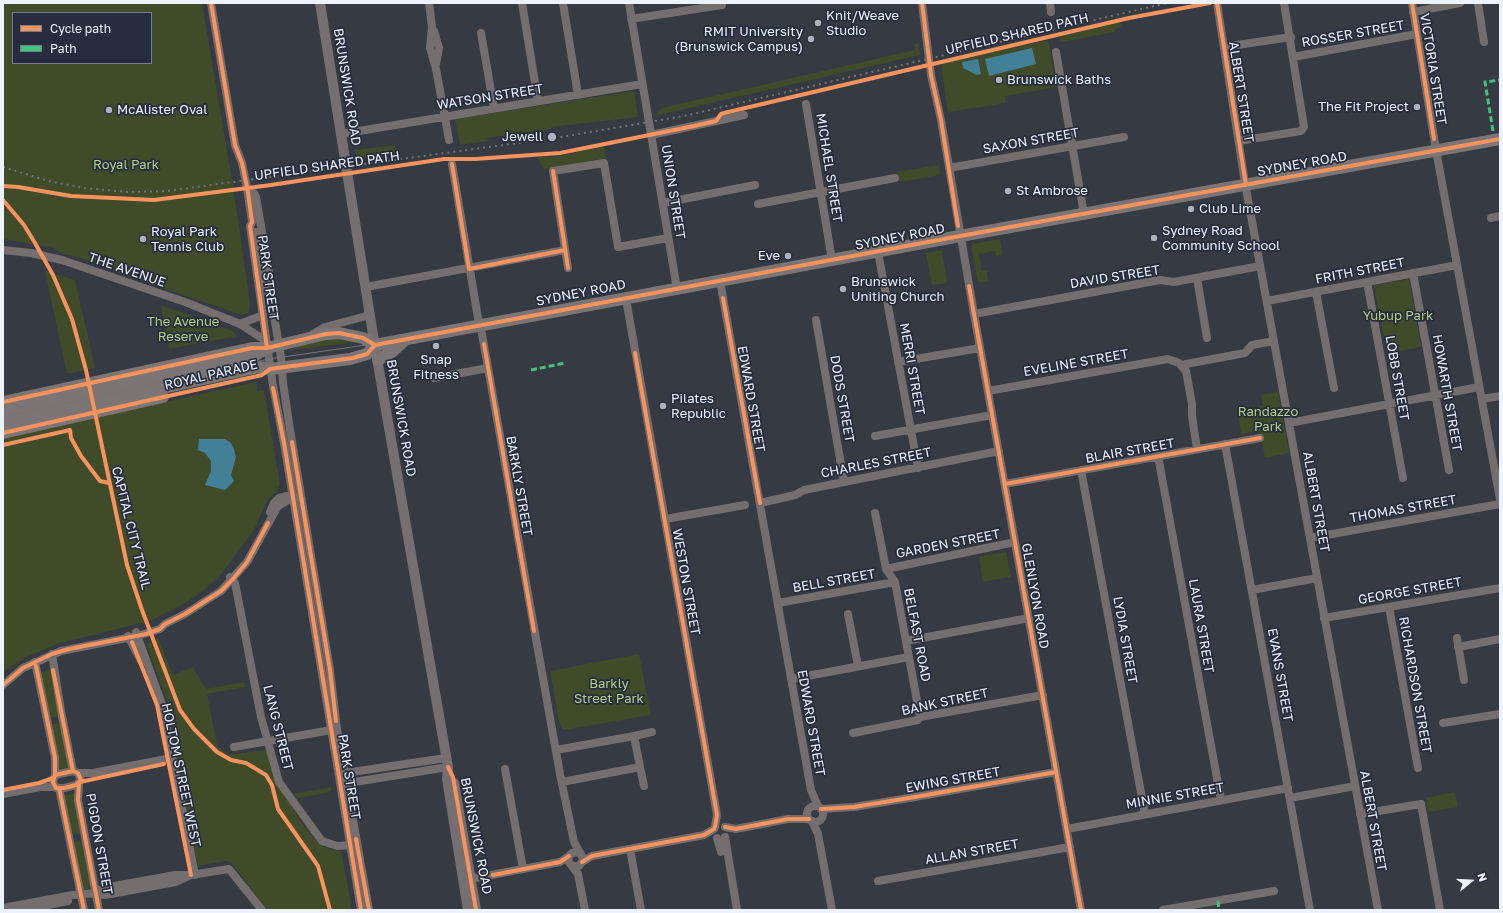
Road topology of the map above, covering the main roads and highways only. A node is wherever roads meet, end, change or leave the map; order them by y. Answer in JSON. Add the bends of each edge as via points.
{"nodes":[{"id":1,"x":320,"y":3,"type":"edge"},
{"id":2,"x":1500,"y":139,"type":"edge"},
{"id":3,"x":405,"y":340,"type":"junction"},
{"id":4,"x":375,"y":345,"type":"junction"},
{"id":5,"x":378,"y":360,"type":"junction"},
{"id":6,"x":177,"y":380,"type":"junction"},
{"id":7,"x":91,"y":398,"type":"junction"},
{"id":8,"x":3,"y":402,"type":"edge"},
{"id":9,"x":3,"y":413,"type":"edge"},
{"id":10,"x":3,"y":423,"type":"edge"},
{"id":11,"x":22,"y":424,"type":"junction"},
{"id":12,"x":3,"y":432,"type":"edge"},
{"id":13,"x":467,"y":879,"type":"junction"},
{"id":14,"x":468,"y":910,"type":"edge"},
{"id":15,"x":476,"y":910,"type":"edge"}],
"edges":[{"from":1,"to":4,"type":"main road","name":"BRUNSWICK ROAD"},
{"from":2,"to":3,"type":"highway","name":"SYDNEY ROAD","via":[[960,236]]},
{"from":3,"to":4,"type":"highway","name":"SYDNEY ROAD"},
{"from":3,"to":5,"type":"highway"},
{"from":4,"to":5,"type":"main road","name":"BRUNSWICK ROAD"},
{"from":4,"to":6,"type":"highway","name":"ROYAL PARADE","via":[[367,354],[353,358],[282,368],[259,367]]},
{"from":4,"to":6,"type":"highway","name":"ROYAL PARADE","via":[[366,339],[339,333],[326,334],[279,345],[252,348]]},
{"from":5,"to":13,"type":"main road","name":"BRUNSWICK ROAD","via":[[447,762],[453,777]]},
{"from":6,"to":7,"type":"highway","name":"ROYAL PARADE"},
{"from":6,"to":7,"type":"highway","name":"ROYAL PARADE"},
{"from":7,"to":8,"type":"highway","name":"ROYAL PARADE"},
{"from":7,"to":9,"type":"highway","name":"ROYAL PARADE"},
{"from":7,"to":11,"type":"highway","name":"ROYAL PARADE"},
{"from":10,"to":11,"type":"highway","name":"ROYAL PARADE"},
{"from":11,"to":12,"type":"highway","name":"ROYAL PARADE"},
{"from":13,"to":14,"type":"main road","name":"BRUNSWICK ROAD"},
{"from":13,"to":15,"type":"main road","name":"BRUNSWICK ROAD"}]}
